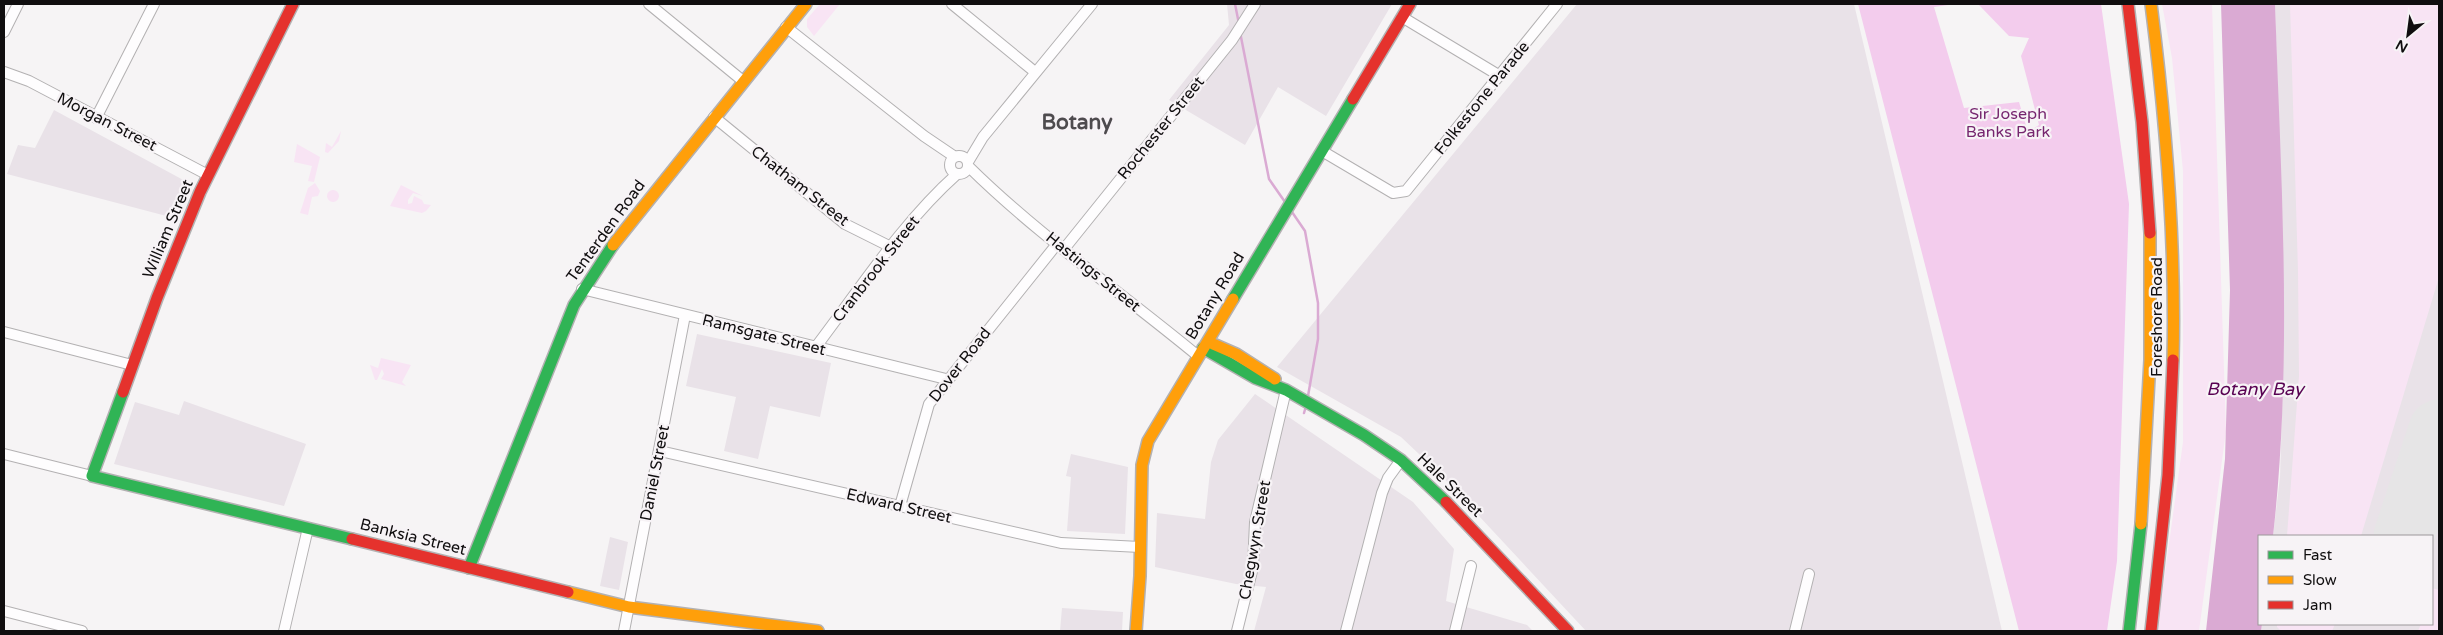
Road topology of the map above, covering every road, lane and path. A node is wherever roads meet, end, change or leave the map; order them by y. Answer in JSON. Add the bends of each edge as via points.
{"nodes":[{"id":1,"x":18,"y":4,"type":"edge"},
{"id":2,"x":154,"y":4,"type":"edge"},
{"id":3,"x":293,"y":4,"type":"edge"},
{"id":4,"x":649,"y":4,"type":"edge"},
{"id":5,"x":806,"y":4,"type":"edge"},
{"id":6,"x":952,"y":4,"type":"edge"},
{"id":7,"x":1092,"y":4,"type":"edge"},
{"id":8,"x":1255,"y":4,"type":"edge"},
{"id":9,"x":1410,"y":4,"type":"edge"},
{"id":10,"x":1557,"y":4,"type":"edge"},
{"id":11,"x":2128,"y":4,"type":"edge"},
{"id":12,"x":2150,"y":4,"type":"edge"},
{"id":13,"x":1402,"y":17,"type":"junction"},
{"id":14,"x":786,"y":27,"type":"junction"},
{"id":15,"x":4,"y":32,"type":"edge"},
{"id":16,"x":4,"y":72,"type":"edge"},
{"id":17,"x":1035,"y":72,"type":"junction"},
{"id":18,"x":1500,"y":76,"type":"junction"},
{"id":19,"x":743,"y":81,"type":"junction"},
{"id":20,"x":714,"y":117,"type":"junction"},
{"id":21,"x":96,"y":118,"type":"junction"},
{"id":22,"x":1322,"y":150,"type":"junction"},
{"id":23,"x":959,"y":165,"type":"junction"},
{"id":24,"x":208,"y":175,"type":"junction"},
{"id":25,"x":891,"y":247,"type":"junction"},
{"id":26,"x":1061,"y":247,"type":"junction"},
{"id":27,"x":582,"y":289,"type":"junction"},
{"id":28,"x":685,"y":315,"type":"junction"},
{"id":29,"x":4,"y":332,"type":"edge"},
{"id":30,"x":815,"y":348,"type":"junction"},
{"id":31,"x":1203,"y":348,"type":"junction"},
{"id":32,"x":132,"y":365,"type":"junction"},
{"id":33,"x":946,"y":379,"type":"junction"},
{"id":34,"x":1286,"y":390,"type":"junction"},
{"id":35,"x":660,"y":451,"type":"junction"},
{"id":36,"x":4,"y":454,"type":"edge"},
{"id":37,"x":1398,"y":464,"type":"junction"},
{"id":38,"x":92,"y":476,"type":"junction"},
{"id":39,"x":900,"y":506,"type":"junction"},
{"id":40,"x":308,"y":528,"type":"junction"},
{"id":41,"x":1140,"y":548,"type":"junction"},
{"id":42,"x":1471,"y":566,"type":"dead end"},
{"id":43,"x":469,"y":568,"type":"junction"},
{"id":44,"x":1809,"y":574,"type":"dead end"},
{"id":45,"x":629,"y":607,"type":"junction"},
{"id":46,"x":4,"y":611,"type":"edge"},
{"id":47,"x":82,"y":631,"type":"edge"},
{"id":48,"x":284,"y":631,"type":"edge"},
{"id":49,"x":624,"y":631,"type":"edge"},
{"id":50,"x":818,"y":631,"type":"edge"},
{"id":51,"x":1136,"y":631,"type":"edge"},
{"id":52,"x":1237,"y":631,"type":"edge"},
{"id":53,"x":1346,"y":631,"type":"edge"},
{"id":54,"x":1455,"y":631,"type":"edge"},
{"id":55,"x":1568,"y":631,"type":"edge"},
{"id":56,"x":1795,"y":631,"type":"edge"},
{"id":57,"x":2129,"y":631,"type":"edge"},
{"id":58,"x":2151,"y":631,"type":"edge"}],
"edges":[{"from":1,"to":15,"type":"street"},
{"from":2,"to":21,"type":"street"},
{"from":3,"to":24,"type":"street","name":"William Street"},
{"from":4,"to":19,"type":"street"},
{"from":5,"to":14,"type":"street","name":"Tenterden Road"},
{"from":6,"to":17,"type":"street"},
{"from":7,"to":17,"type":"street","name":"Cranbrook Street"},
{"from":8,"to":26,"type":"street","name":"Rochester Street","via":[[1232,40]]},
{"from":9,"to":13,"type":"street","name":"Botany Road"},
{"from":10,"to":18,"type":"street","name":"Folkestone Parade"},
{"from":11,"to":57,"type":"street","name":"Foreshore Road","via":[[2148,204],[2152,320],[2144,497]]},
{"from":12,"to":58,"type":"street","name":"Foreshore Road","via":[[2162,80],[2172,202],[2176,320],[2166,499]]},
{"from":13,"to":18,"type":"street"},
{"from":13,"to":22,"type":"street","name":"Botany Road"},
{"from":14,"to":19,"type":"street","name":"Tenterden Road"},
{"from":14,"to":23,"type":"street","name":"Hastings Street"},
{"from":16,"to":21,"type":"street","name":"Morgan Street","via":[[29,81]]},
{"from":17,"to":23,"type":"street","name":"Cranbrook Street"},
{"from":18,"to":22,"type":"street","name":"Folkestone Parade","via":[[1406,191],[1393,193]]},
{"from":19,"to":20,"type":"street","name":"Tenterden Road"},
{"from":20,"to":25,"type":"street","name":"Chatham Street","via":[[845,224]]},
{"from":20,"to":27,"type":"street","name":"Tenterden Road"},
{"from":21,"to":24,"type":"street","name":"Morgan Street"},
{"from":22,"to":31,"type":"street","name":"Botany Road"},
{"from":23,"to":25,"type":"street","name":"Cranbrook Street"},
{"from":23,"to":26,"type":"street","name":"Hastings Street"},
{"from":24,"to":32,"type":"street","name":"William Street"},
{"from":25,"to":30,"type":"street","name":"Cranbrook Street"},
{"from":26,"to":31,"type":"street","name":"Hastings Street"},
{"from":26,"to":33,"type":"street","name":"Dover Road"},
{"from":27,"to":28,"type":"street","name":"Ramsgate Street"},
{"from":27,"to":43,"type":"street","name":"Tenterden Road"},
{"from":28,"to":30,"type":"street","name":"Ramsgate Street"},
{"from":28,"to":35,"type":"street","name":"Daniel Street"},
{"from":29,"to":32,"type":"street"},
{"from":30,"to":33,"type":"street","name":"Ramsgate Street"},
{"from":31,"to":34,"type":"street","name":"Hale Street","via":[[1255,378]]},
{"from":31,"to":41,"type":"street","name":"Botany Road","via":[[1154,429],[1144,453]]},
{"from":32,"to":38,"type":"street","name":"William Street"},
{"from":33,"to":39,"type":"street","name":"Dover Road","via":[[928,404]]},
{"from":34,"to":37,"type":"street","name":"Hale Street","via":[[1364,435]]},
{"from":34,"to":52,"type":"street","name":"Chegwyn Street","via":[[1254,522],[1253,567]]},
{"from":35,"to":39,"type":"street","name":"Edward Street"},
{"from":35,"to":45,"type":"street","name":"Daniel Street"},
{"from":36,"to":38,"type":"street","name":"Banksia Street"},
{"from":37,"to":53,"type":"street","via":[[1386,481]]},
{"from":37,"to":55,"type":"street","name":"Hale Street","via":[[1428,482]]},
{"from":38,"to":40,"type":"street","name":"Banksia Street"},
{"from":39,"to":41,"type":"street","name":"Edward Street","via":[[1061,543]]},
{"from":40,"to":43,"type":"street","name":"Banksia Street"},
{"from":40,"to":48,"type":"street"},
{"from":41,"to":51,"type":"street","name":"Botany Road"},
{"from":42,"to":54,"type":"street"},
{"from":43,"to":45,"type":"street","name":"Banksia Street"},
{"from":44,"to":56,"type":"street"},
{"from":45,"to":49,"type":"street","name":"Daniel Street"},
{"from":45,"to":50,"type":"street","name":"Banksia Street"},
{"from":46,"to":47,"type":"street"}]}
